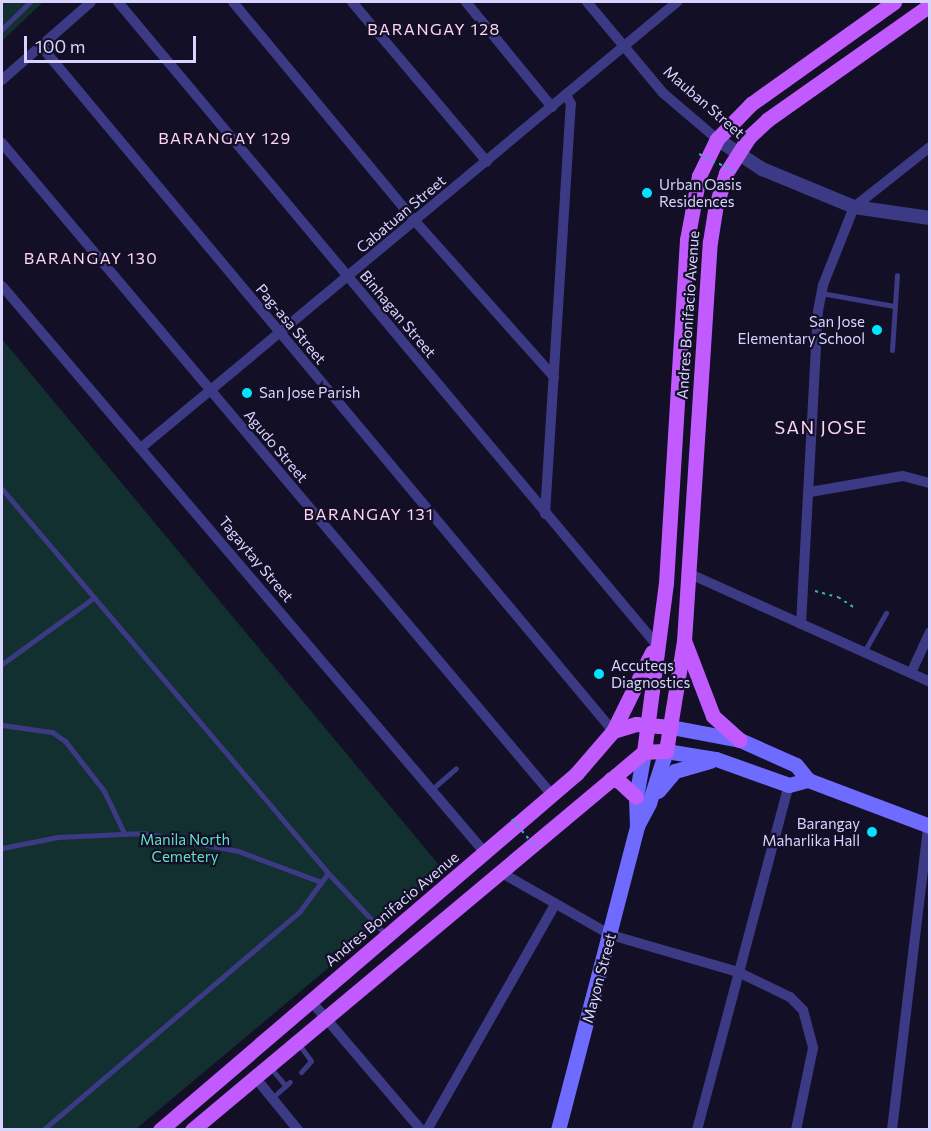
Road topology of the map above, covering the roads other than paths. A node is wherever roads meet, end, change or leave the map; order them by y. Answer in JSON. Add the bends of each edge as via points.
{"nodes":[{"id":1,"x":30,"y":2,"type":"edge"},
{"id":2,"x":91,"y":2,"type":"edge"},
{"id":3,"x":118,"y":2,"type":"edge"},
{"id":4,"x":233,"y":2,"type":"edge"},
{"id":5,"x":352,"y":2,"type":"edge"},
{"id":6,"x":466,"y":2,"type":"edge"},
{"id":7,"x":587,"y":2,"type":"edge"},
{"id":8,"x":677,"y":2,"type":"edge"},
{"id":9,"x":894,"y":2,"type":"edge"},
{"id":10,"x":930,"y":5,"type":"edge"},
{"id":11,"x":2,"y":29,"type":"edge"},
{"id":12,"x":40,"y":45,"type":"junction"},
{"id":13,"x":623,"y":46,"type":"junction"},
{"id":14,"x":2,"y":80,"type":"edge"},
{"id":15,"x":566,"y":94,"type":"junction"},
{"id":16,"x":552,"y":107,"type":"junction"},
{"id":17,"x":717,"y":139,"type":"junction"},
{"id":18,"x":2,"y":143,"type":"edge"},
{"id":19,"x":930,"y":147,"type":"edge"},
{"id":20,"x":737,"y":153,"type":"junction"},
{"id":21,"x":487,"y":162,"type":"junction"},
{"id":22,"x":854,"y":207,"type":"junction"},
{"id":23,"x":930,"y":218,"type":"edge"},
{"id":24,"x":415,"y":221,"type":"junction"},
{"id":25,"x":897,"y":276,"type":"dead end"},
{"id":26,"x":348,"y":279,"type":"junction"},
{"id":27,"x":2,"y":286,"type":"edge"},
{"id":28,"x":821,"y":292,"type":"junction"},
{"id":29,"x":894,"y":306,"type":"junction"},
{"id":30,"x":280,"y":336,"type":"junction"},
{"id":31,"x":892,"y":350,"type":"dead end"},
{"id":32,"x":554,"y":377,"type":"junction"},
{"id":33,"x":211,"y":393,"type":"junction"},
{"id":34,"x":142,"y":447,"type":"junction"},
{"id":35,"x":930,"y":483,"type":"edge"},
{"id":36,"x":2,"y":489,"type":"edge"},
{"id":37,"x":810,"y":492,"type":"junction"},
{"id":38,"x":545,"y":514,"type":"junction"},
{"id":39,"x":688,"y":573,"type":"junction"},
{"id":40,"x":92,"y":599,"type":"junction"},
{"id":41,"x":886,"y":613,"type":"dead end"},
{"id":42,"x":801,"y":624,"type":"junction"},
{"id":43,"x":930,"y":633,"type":"edge"},
{"id":44,"x":684,"y":640,"type":"junction"},
{"id":45,"x":656,"y":644,"type":"junction"},
{"id":46,"x":864,"y":652,"type":"junction"},
{"id":47,"x":2,"y":664,"type":"edge"},
{"id":48,"x":911,"y":673,"type":"junction"},
{"id":49,"x":930,"y":681,"type":"edge"},
{"id":50,"x":647,"y":724,"type":"junction"},
{"id":51,"x":2,"y":725,"type":"edge"},
{"id":52,"x":671,"y":727,"type":"junction"},
{"id":53,"x":613,"y":731,"type":"junction"},
{"id":54,"x":740,"y":740,"type":"junction"},
{"id":55,"x":666,"y":751,"type":"junction"},
{"id":56,"x":644,"y":752,"type":"junction"},
{"id":57,"x":717,"y":759,"type":"junction"},
{"id":58,"x":456,"y":768,"type":"dead end"},
{"id":59,"x":611,"y":779,"type":"junction"},
{"id":60,"x":808,"y":780,"type":"junction"},
{"id":61,"x":789,"y":785,"type":"junction"},
{"id":62,"x":431,"y":790,"type":"junction"},
{"id":63,"x":552,"y":795,"type":"junction"},
{"id":64,"x":643,"y":800,"type":"junction"},
{"id":65,"x":929,"y":826,"type":"edge"},
{"id":66,"x":124,"y":833,"type":"junction"},
{"id":67,"x":2,"y":848,"type":"edge"},
{"id":68,"x":486,"y":854,"type":"junction"},
{"id":69,"x":500,"y":872,"type":"junction"},
{"id":70,"x":328,"y":873,"type":"junction"},
{"id":71,"x":321,"y":882,"type":"junction"},
{"id":72,"x":555,"y":905,"type":"junction"},
{"id":73,"x":610,"y":935,"type":"junction"},
{"id":74,"x":388,"y":937,"type":"junction"},
{"id":75,"x":738,"y":972,"type":"junction"},
{"id":76,"x":311,"y":1001,"type":"junction"},
{"id":77,"x":324,"y":1016,"type":"junction"},
{"id":78,"x":296,"y":1040,"type":"junction"},
{"id":79,"x":267,"y":1064,"type":"junction"},
{"id":80,"x":301,"y":1072,"type":"dead end"},
{"id":81,"x":254,"y":1076,"type":"junction"},
{"id":82,"x":272,"y":1098,"type":"junction"},
{"id":83,"x":43,"y":1130,"type":"edge"},
{"id":84,"x":160,"y":1130,"type":"edge"},
{"id":85,"x":192,"y":1130,"type":"edge"},
{"id":86,"x":298,"y":1130,"type":"edge"},
{"id":87,"x":421,"y":1130,"type":"edge"},
{"id":88,"x":427,"y":1130,"type":"edge"},
{"id":89,"x":558,"y":1130,"type":"edge"},
{"id":90,"x":697,"y":1130,"type":"edge"},
{"id":91,"x":796,"y":1130,"type":"edge"},
{"id":92,"x":892,"y":1130,"type":"edge"}],
"edges":[{"from":1,"to":11,"type":"lane"},
{"from":2,"to":12,"type":"street"},
{"from":3,"to":26,"type":"street","name":"Binhagan Street"},
{"from":4,"to":24,"type":"street"},
{"from":5,"to":21,"type":"street"},
{"from":6,"to":16,"type":"street"},
{"from":7,"to":13,"type":"street","name":"Mauban Street"},
{"from":8,"to":13,"type":"street","name":"Cabatuan Street"},
{"from":9,"to":17,"type":"main road","name":"Andres Bonifacio Avenue","via":[[768,90]]},
{"from":10,"to":20,"type":"main road","name":"Andres Bonifacio Avenue","via":[[767,120]]},
{"from":12,"to":14,"type":"street"},
{"from":12,"to":30,"type":"street","name":"Pag-asa Street"},
{"from":13,"to":15,"type":"street","name":"Cabatuan Street"},
{"from":13,"to":17,"type":"street","name":"Mauban Street","via":[[663,93]]},
{"from":15,"to":16,"type":"street","name":"Cabatuan Street"},
{"from":15,"to":32,"type":"street","via":[[571,104]]},
{"from":16,"to":21,"type":"street","name":"Cabatuan Street"},
{"from":17,"to":20,"type":"street","name":"Mauban Street"},
{"from":17,"to":45,"type":"main road","name":"Andres Bonifacio Avenue","via":[[699,176],[687,240],[666,583]]},
{"from":18,"to":33,"type":"street","name":"Agudo Street"},
{"from":19,"to":22,"type":"street"},
{"from":20,"to":22,"type":"street","name":"Mauban Street","via":[[762,169]]},
{"from":20,"to":39,"type":"main road","name":"Andres Bonifacio Avenue","via":[[715,209],[710,242]]},
{"from":21,"to":24,"type":"street","name":"Cabatuan Street"},
{"from":22,"to":23,"type":"street","name":"Mauban Street"},
{"from":22,"to":28,"type":"street"},
{"from":24,"to":26,"type":"street","name":"Cabatuan Street"},
{"from":24,"to":32,"type":"street"},
{"from":25,"to":29,"type":"lane"},
{"from":26,"to":30,"type":"street","name":"Cabatuan Street"},
{"from":26,"to":38,"type":"street","name":"Binhagan Street"},
{"from":27,"to":34,"type":"street","name":"Tagaytay Street"},
{"from":28,"to":29,"type":"lane"},
{"from":28,"to":37,"type":"street"},
{"from":29,"to":31,"type":"lane"},
{"from":30,"to":33,"type":"street","name":"Cabatuan Street"},
{"from":30,"to":53,"type":"street","name":"Pag-asa Street"},
{"from":32,"to":38,"type":"street"},
{"from":33,"to":34,"type":"street","name":"Cabatuan Street"},
{"from":33,"to":63,"type":"street","name":"Agudo Street"},
{"from":34,"to":62,"type":"street","name":"Tagaytay Street"},
{"from":35,"to":37,"type":"street","via":[[903,476]]},
{"from":36,"to":40,"type":"lane"},
{"from":37,"to":42,"type":"street"},
{"from":38,"to":45,"type":"street","name":"Binhagan Street"},
{"from":39,"to":42,"type":"street"},
{"from":39,"to":44,"type":"main road","name":"Andres Bonifacio Avenue"},
{"from":40,"to":47,"type":"lane"},
{"from":40,"to":70,"type":"lane"},
{"from":41,"to":46,"type":"lane"},
{"from":42,"to":46,"type":"street"},
{"from":43,"to":48,"type":"street"},
{"from":44,"to":52,"type":"main road","name":"Andres Bonifacio Avenue"},
{"from":44,"to":54,"type":"main road","via":[[713,716]]},
{"from":45,"to":50,"type":"main road","name":"Andres Bonifacio Avenue"},
{"from":45,"to":53,"type":"main road","name":"Andres Bonifacio Avenue"},
{"from":46,"to":48,"type":"street"},
{"from":48,"to":49,"type":"street"},
{"from":50,"to":52,"type":"main road"},
{"from":50,"to":53,"type":"main road"},
{"from":50,"to":56,"type":"main road","name":"Andres Bonifacio Avenue"},
{"from":51,"to":66,"type":"lane","via":[[52,732],[65,741],[104,791]]},
{"from":52,"to":54,"type":"main road"},
{"from":52,"to":55,"type":"main road","name":"Andres Bonifacio Avenue"},
{"from":53,"to":63,"type":"main road","name":"Andres Bonifacio Avenue","via":[[603,747]]},
{"from":54,"to":60,"type":"main road","via":[[796,765]]},
{"from":55,"to":56,"type":"main road"},
{"from":55,"to":57,"type":"main road"},
{"from":55,"to":64,"type":"main road","name":"Mayon Street"},
{"from":56,"to":59,"type":"main road"},
{"from":56,"to":64,"type":"main road","name":"Mayon Street"},
{"from":57,"to":61,"type":"main road"},
{"from":57,"to":64,"type":"main road","via":[[675,771]]},
{"from":58,"to":62,"type":"lane"},
{"from":59,"to":64,"type":"main road"},
{"from":59,"to":69,"type":"main road"},
{"from":60,"to":61,"type":"main road"},
{"from":60,"to":65,"type":"main road"},
{"from":61,"to":75,"type":"street"},
{"from":62,"to":68,"type":"street","name":"Tagaytay Street"},
{"from":63,"to":68,"type":"main road","name":"Andres Bonifacio Avenue"},
{"from":64,"to":73,"type":"main road","name":"Mayon Street"},
{"from":65,"to":92,"type":"street"},
{"from":66,"to":67,"type":"lane","via":[[58,837]]},
{"from":66,"to":71,"type":"lane","via":[[227,848]]},
{"from":68,"to":74,"type":"main road","name":"Andres Bonifacio Avenue"},
{"from":69,"to":72,"type":"street"},
{"from":69,"to":77,"type":"main road"},
{"from":70,"to":71,"type":"lane"},
{"from":70,"to":74,"type":"lane"},
{"from":71,"to":83,"type":"lane","via":[[300,911]]},
{"from":72,"to":73,"type":"street"},
{"from":72,"to":88,"type":"street"},
{"from":73,"to":75,"type":"street"},
{"from":73,"to":89,"type":"main road","name":"Mayon Street"},
{"from":74,"to":76,"type":"main road","name":"Andres Bonifacio Avenue"},
{"from":75,"to":90,"type":"street"},
{"from":75,"to":91,"type":"street","via":[[790,996],[803,1010],[813,1048]]},
{"from":76,"to":77,"type":"street"},
{"from":76,"to":84,"type":"main road","name":"Andres Bonifacio Avenue"},
{"from":77,"to":78,"type":"main road"},
{"from":77,"to":87,"type":"street"},
{"from":78,"to":79,"type":"main road"},
{"from":78,"to":80,"type":"lane","via":[[311,1058]]},
{"from":79,"to":81,"type":"main road"},
{"from":79,"to":82,"type":"lane","via":[[288,1084]]},
{"from":81,"to":82,"type":"street"},
{"from":81,"to":85,"type":"main road"},
{"from":82,"to":86,"type":"street"}]}
